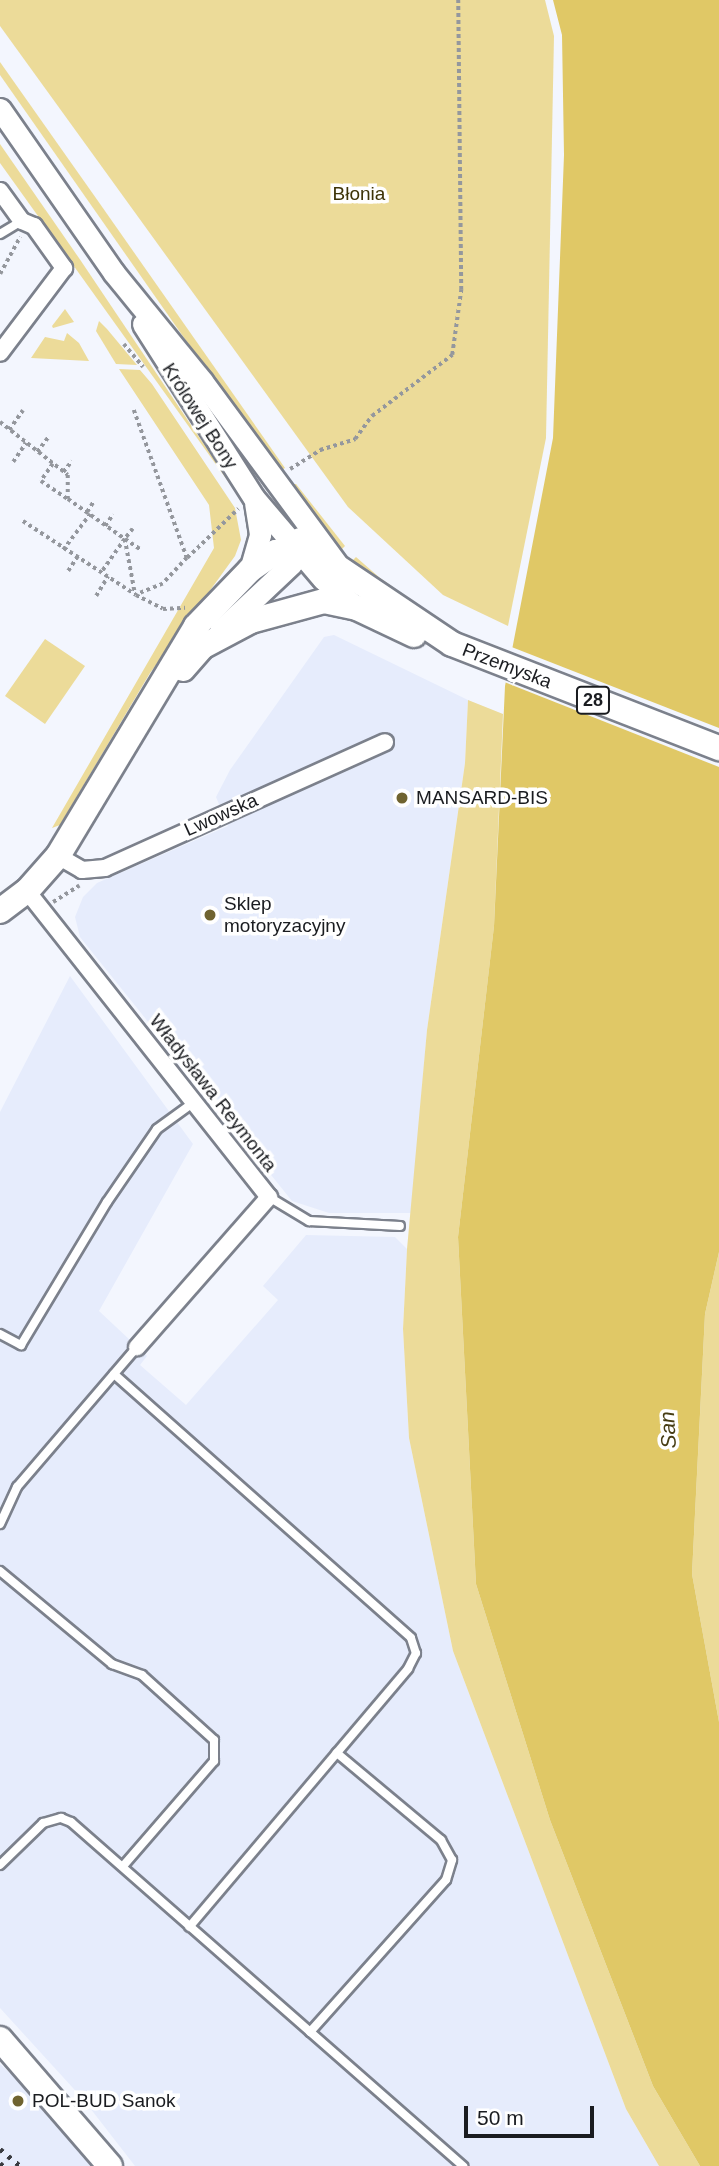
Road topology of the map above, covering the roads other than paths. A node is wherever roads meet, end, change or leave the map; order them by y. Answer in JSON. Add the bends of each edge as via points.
{"nodes":[{"id":1,"x":0,"y":109,"type":"edge"},
{"id":2,"x":0,"y":191,"type":"edge"},
{"id":3,"x":22,"y":226,"type":"junction"},
{"id":4,"x":0,"y":234,"type":"edge"},
{"id":5,"x":114,"y":273,"type":"junction"},
{"id":6,"x":0,"y":353,"type":"edge"},
{"id":7,"x":247,"y":503,"type":"junction"},
{"id":8,"x":291,"y":506,"type":"junction"},
{"id":9,"x":297,"y":551,"type":"junction"},
{"id":10,"x":337,"y":564,"type":"junction"},
{"id":11,"x":250,"y":570,"type":"junction"},
{"id":12,"x":358,"y":608,"type":"junction"},
{"id":13,"x":202,"y":647,"type":"junction"},
{"id":14,"x":460,"y":648,"type":"junction"},
{"id":15,"x":137,"y":723,"type":"junction"},
{"id":16,"x":385,"y":742,"type":"dead end"},
{"id":17,"x":719,"y":748,"type":"edge"},
{"id":18,"x":58,"y":856,"type":"junction"},
{"id":19,"x":27,"y":891,"type":"junction"},
{"id":20,"x":0,"y":911,"type":"edge"},
{"id":21,"x":194,"y":1102,"type":"junction"},
{"id":22,"x":269,"y":1197,"type":"junction"},
{"id":23,"x":400,"y":1226,"type":"dead end"},
{"id":24,"x":0,"y":1334,"type":"edge"},
{"id":25,"x":137,"y":1347,"type":"joint"},
{"id":26,"x":114,"y":1374,"type":"junction"},
{"id":27,"x":0,"y":1524,"type":"edge"},
{"id":28,"x":0,"y":1572,"type":"edge"},
{"id":29,"x":337,"y":1753,"type":"junction"},
{"id":30,"x":0,"y":1865,"type":"edge"},
{"id":31,"x":123,"y":1866,"type":"junction"},
{"id":32,"x":189,"y":1927,"type":"junction"},
{"id":33,"x":310,"y":2032,"type":"junction"},
{"id":34,"x":0,"y":2039,"type":"edge"},
{"id":35,"x":110,"y":2166,"type":"edge"},
{"id":36,"x":463,"y":2166,"type":"edge"}],
"edges":[{"from":1,"to":5,"type":"main road","name":"Królowej Bony"},
{"from":2,"to":3,"type":"street"},
{"from":3,"to":4,"type":"lane"},
{"from":3,"to":6,"type":"street","via":[[34,226],[64,268]]},
{"from":5,"to":7,"type":"main road","name":"Królowej Bony"},
{"from":5,"to":8,"type":"main road","name":"Królowej Bony","via":[[202,382]]},
{"from":7,"to":9,"type":"main road","name":"Królowej Bony"},
{"from":7,"to":11,"type":"main road","via":[[260,534]]},
{"from":8,"to":9,"type":"main road","via":[[298,529]]},
{"from":8,"to":10,"type":"main road","name":"Przemyska"},
{"from":9,"to":10,"type":"main road","number":"28"},
{"from":9,"to":11,"type":"main road","number":"28","via":[[276,552]]},
{"from":9,"to":12,"type":"main road","name":"Przemyska"},
{"from":9,"to":13,"type":"main road","via":[[280,577]]},
{"from":10,"to":14,"type":"main road","name":"Przemyska","number":"28","via":[[384,601]]},
{"from":11,"to":15,"type":"main road","number":"28","via":[[196,626]]},
{"from":12,"to":13,"type":"main road","number":"28","via":[[324,601],[287,610],[251,621]]},
{"from":12,"to":14,"type":"main road","name":"Przemyska","number":"28","via":[[422,638]]},
{"from":13,"to":15,"type":"main road","number":"28"},
{"from":14,"to":17,"type":"main road","name":"Przemyska","number":"28"},
{"from":15,"to":18,"type":"main road","number":"28"},
{"from":16,"to":18,"type":"street","name":"Lwowska","via":[[105,868],[82,870]]},
{"from":18,"to":19,"type":"main road","number":"28"},
{"from":19,"to":20,"type":"main road","number":"28"},
{"from":19,"to":21,"type":"street","name":"Władysława Reymonta"},
{"from":21,"to":22,"type":"street","name":"Władysława Reymonta"},
{"from":21,"to":24,"type":"lane","via":[[157,1129],[21,1345]]},
{"from":22,"to":23,"type":"lane","via":[[309,1221]]},
{"from":22,"to":25,"type":"street","name":"Władysława Reymonta"},
{"from":25,"to":26,"type":"lane"},
{"from":26,"to":27,"type":"lane","via":[[17,1487]]},
{"from":26,"to":29,"type":"lane","via":[[411,1638],[414,1661]]},
{"from":28,"to":31,"type":"lane","via":[[112,1664],[142,1675],[214,1740],[214,1761]]},
{"from":29,"to":32,"type":"lane"},
{"from":29,"to":33,"type":"lane","via":[[441,1840],[452,1860],[446,1880]]},
{"from":30,"to":31,"type":"lane","via":[[43,1823],[61,1818]]},
{"from":31,"to":32,"type":"lane"},
{"from":32,"to":33,"type":"lane"},
{"from":33,"to":36,"type":"lane"},
{"from":34,"to":35,"type":"main road"}]}
